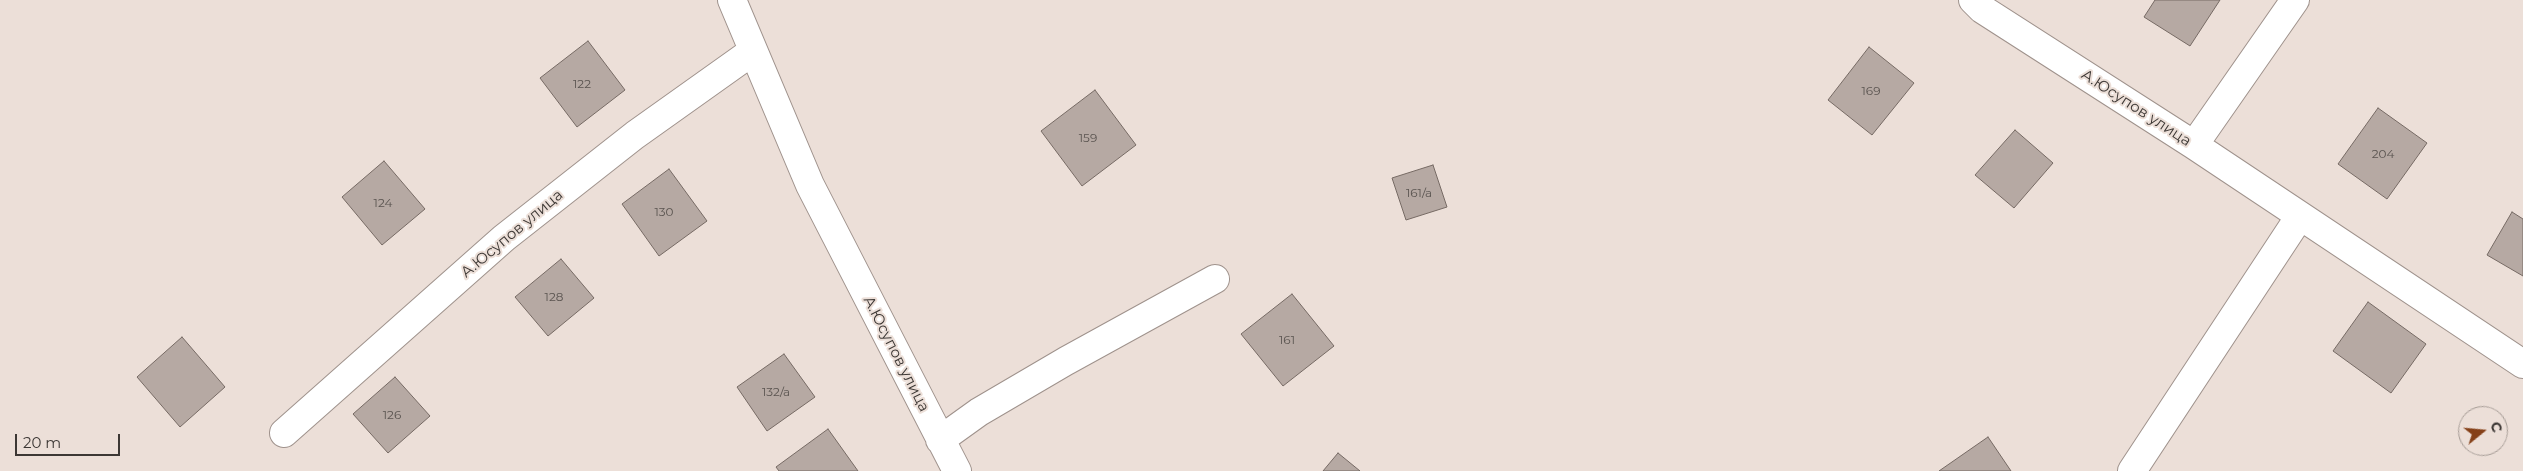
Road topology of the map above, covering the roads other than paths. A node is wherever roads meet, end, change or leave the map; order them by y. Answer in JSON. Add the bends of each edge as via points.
{"nodes":[{"id":1,"x":732,"y":0,"type":"edge"},
{"id":2,"x":1974,"y":0,"type":"edge"},
{"id":3,"x":2295,"y":0,"type":"edge"},
{"id":4,"x":753,"y":51,"type":"junction"},
{"id":5,"x":2194,"y":146,"type":"junction"},
{"id":6,"x":2300,"y":216,"type":"junction"},
{"id":7,"x":1215,"y":278,"type":"dead end"},
{"id":8,"x":2523,"y":364,"type":"edge"},
{"id":9,"x":284,"y":433,"type":"dead end"},
{"id":10,"x":940,"y":440,"type":"junction"},
{"id":11,"x":957,"y":471,"type":"edge"},
{"id":12,"x":2132,"y":471,"type":"edge"}],
"edges":[{"from":1,"to":4,"type":"street","name":"А.Юсупов улица"},
{"from":2,"to":5,"type":"street","name":"А.Юсупов улица","via":[[1982,9]]},
{"from":3,"to":5,"type":"street"},
{"from":4,"to":9,"type":"street","name":"А.Юсупов улица","via":[[635,136],[504,238]]},
{"from":4,"to":10,"type":"street","name":"А.Юсупов улица","via":[[810,184]]},
{"from":5,"to":6,"type":"street","name":"А.Юсупов улица"},
{"from":6,"to":8,"type":"street","name":"А.Юсупов улица"},
{"from":6,"to":12,"type":"street"},
{"from":7,"to":10,"type":"street","via":[[979,412]]},
{"from":10,"to":11,"type":"street","name":"А.Юсупов улица"}]}
